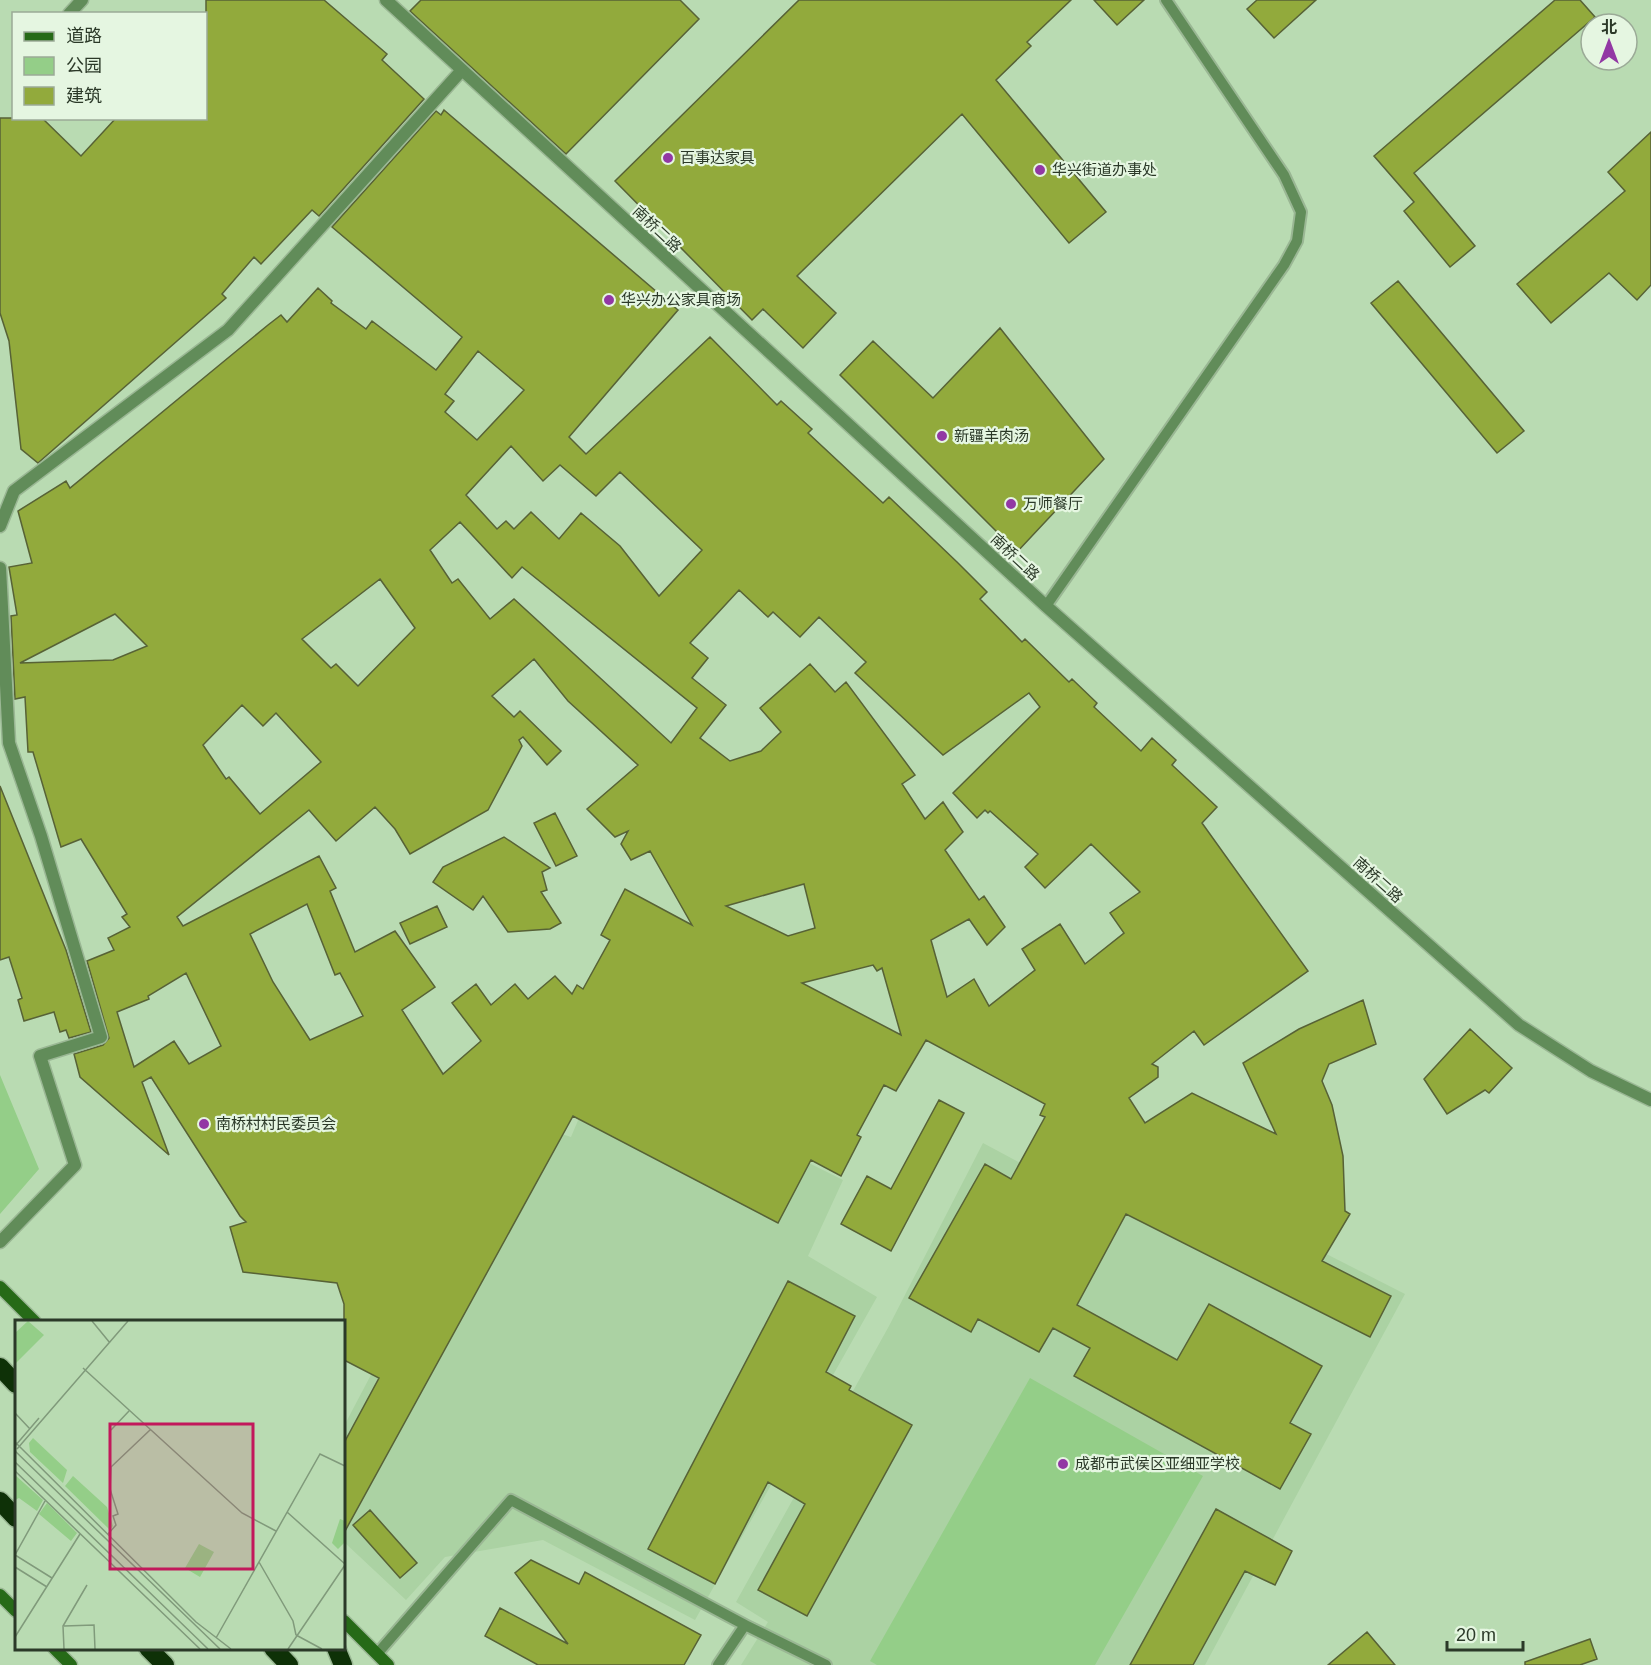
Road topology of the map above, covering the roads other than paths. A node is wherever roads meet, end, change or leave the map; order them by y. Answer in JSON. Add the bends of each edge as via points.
{"nodes":[{"id":1,"x":82,"y":0,"type":"edge"},
{"id":2,"x":386,"y":0,"type":"edge"},
{"id":3,"x":1166,"y":0,"type":"edge"},
{"id":4,"x":71,"y":12,"type":"edge"},
{"id":5,"x":462,"y":70,"type":"junction"},
{"id":6,"x":0,"y":526,"type":"edge"},
{"id":7,"x":0,"y":568,"type":"edge"},
{"id":8,"x":1046,"y":606,"type":"junction"},
{"id":9,"x":1651,"y":1100,"type":"edge"},
{"id":10,"x":0,"y":1242,"type":"edge"},
{"id":11,"x":0,"y":1287,"type":"edge"},
{"id":12,"x":33,"y":1320,"type":"edge"},
{"id":13,"x":0,"y":1367,"type":"edge"},
{"id":14,"x":15,"y":1383,"type":"edge"},
{"id":15,"x":0,"y":1501,"type":"edge"},
{"id":16,"x":15,"y":1517,"type":"edge"},
{"id":17,"x":0,"y":1595,"type":"edge"},
{"id":18,"x":15,"y":1610,"type":"edge"},
{"id":19,"x":345,"y":1622,"type":"edge"},
{"id":20,"x":745,"y":1625,"type":"junction"},
{"id":21,"x":56,"y":1650,"type":"edge"},
{"id":22,"x":150,"y":1650,"type":"edge"},
{"id":23,"x":275,"y":1650,"type":"edge"},
{"id":24,"x":337,"y":1650,"type":"edge"},
{"id":25,"x":376,"y":1654,"type":"junction"},
{"id":26,"x":71,"y":1665,"type":"edge"},
{"id":27,"x":165,"y":1665,"type":"edge"},
{"id":28,"x":289,"y":1665,"type":"edge"},
{"id":29,"x":343,"y":1665,"type":"edge"},
{"id":30,"x":388,"y":1665,"type":"edge"},
{"id":31,"x":718,"y":1665,"type":"edge"},
{"id":32,"x":826,"y":1665,"type":"edge"}],
"edges":[{"from":1,"to":4,"type":"street"},
{"from":2,"to":5,"type":"street","name":"南桥二路"},
{"from":3,"to":8,"type":"lane","via":[[1284,175],[1301,212],[1298,241]]},
{"from":5,"to":6,"type":"street","via":[[228,330],[14,491]]},
{"from":5,"to":8,"type":"street","name":"南桥二路"},
{"from":7,"to":10,"type":"street","via":[[9,743],[101,1037],[40,1056],[75,1165]]},
{"from":8,"to":9,"type":"street","name":"南桥二路","via":[[1519,1025],[1591,1071]]},
{"from":11,"to":12,"type":"main road"},
{"from":13,"to":14,"type":"highway"},
{"from":15,"to":16,"type":"highway"},
{"from":17,"to":18,"type":"main road"},
{"from":19,"to":25,"type":"main road"},
{"from":20,"to":25,"type":"lane","via":[[511,1500]]},
{"from":20,"to":31,"type":"lane"},
{"from":20,"to":32,"type":"lane"},
{"from":21,"to":26,"type":"main road"},
{"from":22,"to":27,"type":"highway"},
{"from":23,"to":28,"type":"highway"},
{"from":24,"to":29,"type":"highway"},
{"from":25,"to":30,"type":"main road"}]}
